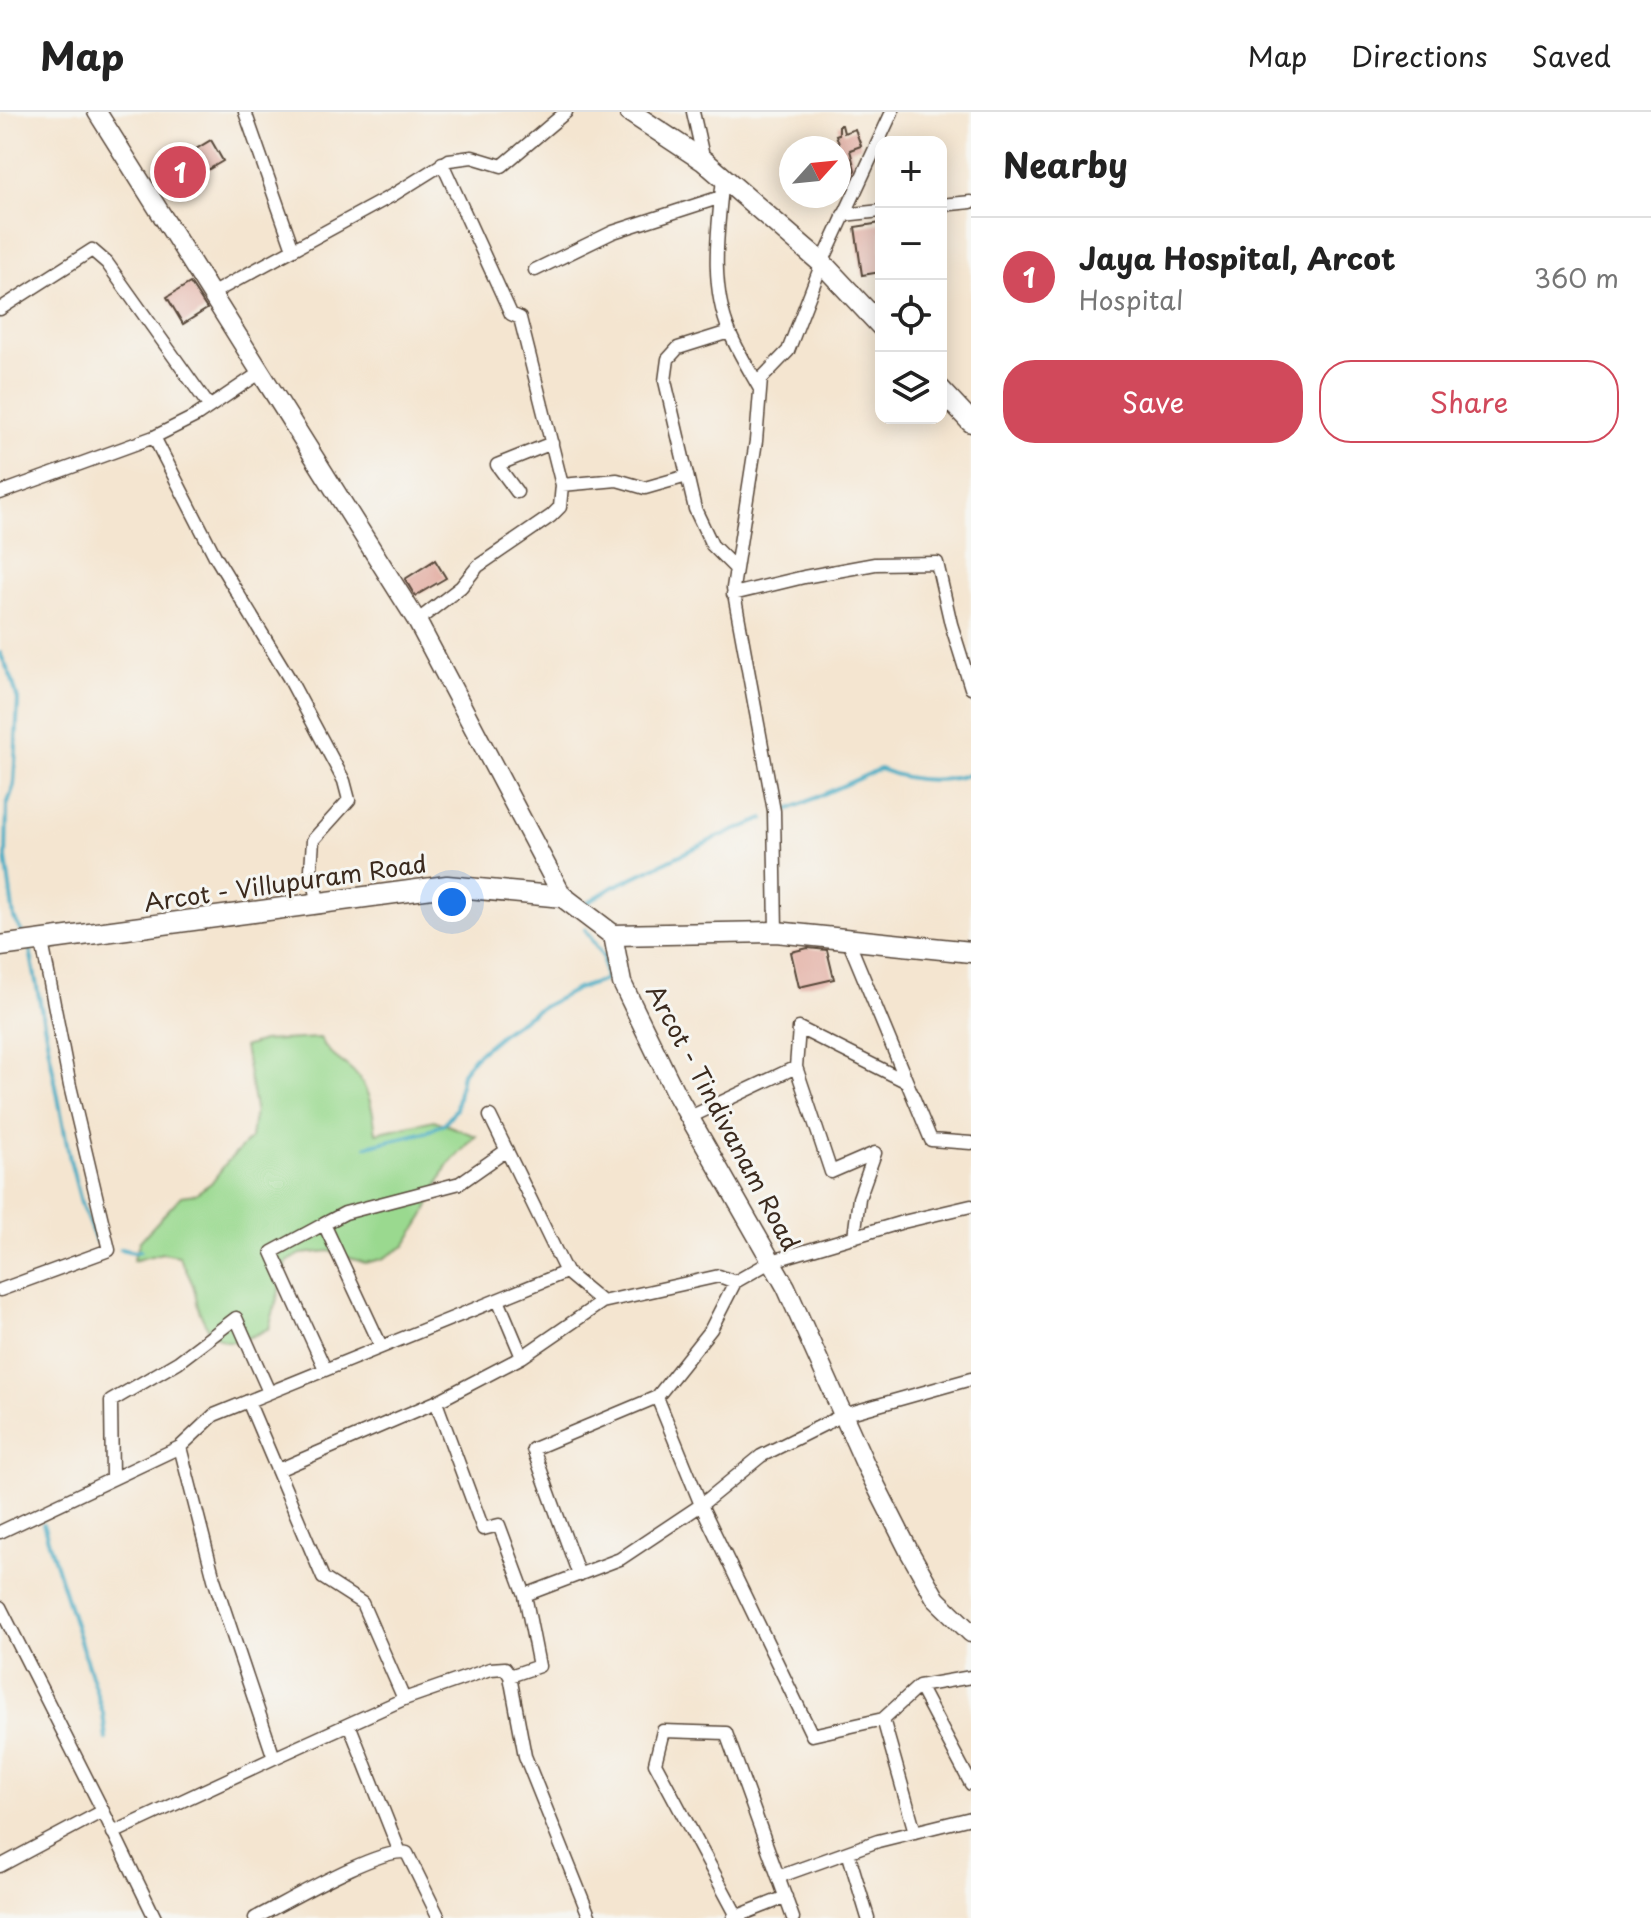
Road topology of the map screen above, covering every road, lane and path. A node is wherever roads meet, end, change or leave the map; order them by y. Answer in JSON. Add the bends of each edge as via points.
{"nodes":[{"id":1,"x":97,"y":112,"type":"edge"},
{"id":2,"x":245,"y":112,"type":"edge"},
{"id":3,"x":566,"y":112,"type":"edge"},
{"id":4,"x":630,"y":112,"type":"edge"},
{"id":5,"x":892,"y":112,"type":"edge"},
{"id":6,"x":699,"y":114,"type":"edge"},
{"id":7,"x":704,"y":161,"type":"junction"},
{"id":8,"x":442,"y":163,"type":"junction"},
{"id":9,"x":722,"y":187,"type":"junction"},
{"id":10,"x":971,"y":202,"type":"edge"},
{"id":11,"x":947,"y":204,"type":"edge"},
{"id":12,"x":875,"y":212,"type":"edge"},
{"id":13,"x":843,"y":215,"type":"junction"},
{"id":14,"x":293,"y":249,"type":"junction"},
{"id":15,"x":822,"y":263,"type":"junction"},
{"id":16,"x":535,"y":270,"type":"dead end"},
{"id":17,"x":211,"y":294,"type":"junction"},
{"id":18,"x":0,"y":309,"type":"edge"},
{"id":19,"x":875,"y":320,"type":"edge"},
{"id":20,"x":729,"y":332,"type":"junction"},
{"id":21,"x":261,"y":372,"type":"junction"},
{"id":22,"x":760,"y":390,"type":"junction"},
{"id":23,"x":947,"y":396,"type":"edge"},
{"id":24,"x":209,"y":406,"type":"junction"},
{"id":25,"x":971,"y":422,"type":"edge"},
{"id":26,"x":154,"y":437,"type":"junction"},
{"id":27,"x":552,"y":443,"type":"junction"},
{"id":28,"x":687,"y":476,"type":"junction"},
{"id":29,"x":562,"y":485,"type":"junction"},
{"id":30,"x":517,"y":492,"type":"dead end"},
{"id":31,"x":0,"y":493,"type":"edge"},
{"id":32,"x":736,"y":569,"type":"junction"},
{"id":33,"x":733,"y":594,"type":"junction"},
{"id":34,"x":417,"y":621,"type":"junction"},
{"id":35,"x":971,"y":688,"type":"edge"},
{"id":36,"x":563,"y":897,"type":"junction"},
{"id":37,"x":319,"y":904,"type":"junction"},
{"id":38,"x":776,"y":932,"type":"junction"},
{"id":39,"x":613,"y":935,"type":"junction"},
{"id":40,"x":848,"y":940,"type":"junction"},
{"id":41,"x":42,"y":942,"type":"junction"},
{"id":42,"x":9,"y":945,"type":"edge"},
{"id":43,"x":971,"y":952,"type":"edge"},
{"id":44,"x":796,"y":1067,"type":"junction"},
{"id":45,"x":907,"y":1082,"type":"junction"},
{"id":46,"x":490,"y":1116,"type":"dead end"},
{"id":47,"x":690,"y":1117,"type":"junction"},
{"id":48,"x":971,"y":1143,"type":"edge"},
{"id":49,"x":507,"y":1150,"type":"junction"},
{"id":50,"x":971,"y":1206,"type":"edge"},
{"id":51,"x":324,"y":1224,"type":"junction"},
{"id":52,"x":854,"y":1237,"type":"junction"},
{"id":53,"x":772,"y":1261,"type":"junction"},
{"id":54,"x":566,"y":1272,"type":"junction"},
{"id":55,"x":735,"y":1282,"type":"junction"},
{"id":56,"x":0,"y":1290,"type":"edge"},
{"id":57,"x":498,"y":1300,"type":"junction"},
{"id":58,"x":602,"y":1302,"type":"junction"},
{"id":59,"x":381,"y":1346,"type":"junction"},
{"id":60,"x":522,"y":1357,"type":"junction"},
{"id":61,"x":325,"y":1369,"type":"junction"},
{"id":62,"x":971,"y":1379,"type":"edge"},
{"id":63,"x":269,"y":1392,"type":"junction"},
{"id":64,"x":657,"y":1397,"type":"junction"},
{"id":65,"x":248,"y":1401,"type":"junction"},
{"id":66,"x":436,"y":1402,"type":"junction"},
{"id":67,"x":843,"y":1415,"type":"junction"},
{"id":68,"x":180,"y":1447,"type":"junction"},
{"id":69,"x":278,"y":1470,"type":"junction"},
{"id":70,"x":112,"y":1478,"type":"junction"},
{"id":71,"x":701,"y":1505,"type":"junction"},
{"id":72,"x":0,"y":1532,"type":"edge"},
{"id":73,"x":579,"y":1575,"type":"junction"},
{"id":74,"x":525,"y":1595,"type":"junction"},
{"id":75,"x":0,"y":1607,"type":"edge"},
{"id":76,"x":971,"y":1633,"type":"edge"},
{"id":77,"x":510,"y":1676,"type":"junction"},
{"id":78,"x":971,"y":1677,"type":"edge"},
{"id":79,"x":919,"y":1686,"type":"junction"},
{"id":80,"x":404,"y":1699,"type":"junction"},
{"id":81,"x":883,"y":1719,"type":"junction"},
{"id":82,"x":349,"y":1724,"type":"junction"},
{"id":83,"x":274,"y":1758,"type":"junction"},
{"id":84,"x":971,"y":1784,"type":"edge"},
{"id":85,"x":103,"y":1811,"type":"junction"},
{"id":86,"x":971,"y":1818,"type":"edge"},
{"id":87,"x":915,"y":1832,"type":"junction"},
{"id":88,"x":113,"y":1833,"type":"junction"},
{"id":89,"x":399,"y":1850,"type":"junction"},
{"id":90,"x":848,"y":1852,"type":"junction"},
{"id":91,"x":0,"y":1866,"type":"edge"},
{"id":92,"x":778,"y":1877,"type":"junction"},
{"id":93,"x":786,"y":1897,"type":"junction"},
{"id":94,"x":736,"y":1917,"type":"edge"},
{"id":95,"x":155,"y":1918,"type":"edge"},
{"id":96,"x":255,"y":1918,"type":"edge"},
{"id":97,"x":439,"y":1918,"type":"edge"},
{"id":98,"x":590,"y":1918,"type":"edge"},
{"id":99,"x":793,"y":1918,"type":"edge"},
{"id":100,"x":868,"y":1918,"type":"edge"}],
"edges":[{"from":1,"to":17,"type":"main road"},
{"from":2,"to":14,"type":"street"},
{"from":3,"to":8,"type":"street","via":[[502,166],[472,157]]},
{"from":4,"to":7,"type":"main road"},
{"from":5,"to":13,"type":"street"},
{"from":6,"to":7,"type":"street"},
{"from":7,"to":9,"type":"main road"},
{"from":8,"to":14,"type":"street"},
{"from":8,"to":27,"type":"street","via":[[511,314],[520,318]]},
{"from":9,"to":15,"type":"main road"},
{"from":9,"to":16,"type":"street"},
{"from":9,"to":20,"type":"street","via":[[717,289]]},
{"from":10,"to":11,"type":"street"},
{"from":12,"to":13,"type":"street"},
{"from":13,"to":15,"type":"street"},
{"from":14,"to":17,"type":"street"},
{"from":15,"to":19,"type":"main road"},
{"from":15,"to":22,"type":"street","via":[[788,351],[761,379]]},
{"from":17,"to":21,"type":"main road"},
{"from":18,"to":24,"type":"street","via":[[92,250],[107,263]]},
{"from":20,"to":22,"type":"street"},
{"from":20,"to":28,"type":"street","via":[[678,348],[668,359],[665,381]]},
{"from":21,"to":24,"type":"street"},
{"from":21,"to":34,"type":"main road"},
{"from":22,"to":32,"type":"street"},
{"from":23,"to":25,"type":"main road"},
{"from":24,"to":26,"type":"street"},
{"from":26,"to":31,"type":"street"},
{"from":26,"to":37,"type":"street","via":[[215,556],[344,781],[349,800],[313,840],[311,869]]},
{"from":27,"to":29,"type":"street"},
{"from":27,"to":30,"type":"street","via":[[497,465]]},
{"from":28,"to":29,"type":"street","via":[[645,488],[617,480]]},
{"from":28,"to":32,"type":"street","via":[[712,545]]},
{"from":29,"to":34,"type":"street","via":[[560,507],[551,516],[478,566],[461,587]]},
{"from":32,"to":33,"type":"street"},
{"from":33,"to":35,"type":"street","via":[[875,564],[937,563]]},
{"from":33,"to":38,"type":"street","via":[[774,811]]},
{"from":34,"to":36,"type":"main road"},
{"from":36,"to":37,"type":"main road","name":"Arcot - Villupuram Road","via":[[447,886]]},
{"from":36,"to":39,"type":"main road"},
{"from":37,"to":41,"type":"main road","name":"Arcot - Villupuram Road"},
{"from":38,"to":39,"type":"main road"},
{"from":38,"to":40,"type":"main road"},
{"from":39,"to":47,"type":"main road","name":"Arcot - Tindivanam Road","via":[[622,983]]},
{"from":40,"to":43,"type":"main road"},
{"from":40,"to":45,"type":"street"},
{"from":41,"to":42,"type":"main road","name":"Arcot - Villupuram Road"},
{"from":41,"to":56,"type":"street","via":[[109,1250]]},
{"from":44,"to":45,"type":"street","via":[[799,1028]]},
{"from":44,"to":47,"type":"street"},
{"from":44,"to":52,"type":"street","via":[[831,1172],[875,1153],[859,1198]]},
{"from":45,"to":48,"type":"street","via":[[931,1140]]},
{"from":46,"to":49,"type":"street"},
{"from":47,"to":53,"type":"main road","name":"Arcot - Tindivanam Road"},
{"from":49,"to":51,"type":"street","via":[[460,1183],[345,1213]]},
{"from":49,"to":54,"type":"street"},
{"from":50,"to":52,"type":"street"},
{"from":51,"to":59,"type":"street"},
{"from":51,"to":61,"type":"street","via":[[272,1252]]},
{"from":52,"to":53,"type":"street"},
{"from":53,"to":55,"type":"street"},
{"from":53,"to":67,"type":"main road","name":"Arcot - Tindivanam Road"},
{"from":54,"to":57,"type":"street"},
{"from":54,"to":58,"type":"street"},
{"from":55,"to":58,"type":"street","via":[[719,1276]]},
{"from":55,"to":64,"type":"street","via":[[711,1329]]},
{"from":57,"to":59,"type":"street"},
{"from":57,"to":60,"type":"street"},
{"from":58,"to":60,"type":"street"},
{"from":59,"to":61,"type":"street"},
{"from":60,"to":66,"type":"street"},
{"from":61,"to":63,"type":"street"},
{"from":62,"to":67,"type":"street"},
{"from":63,"to":65,"type":"street"},
{"from":63,"to":70,"type":"street","via":[[236,1318],[178,1362],[111,1401]]},
{"from":64,"to":71,"type":"street"},
{"from":64,"to":73,"type":"street","via":[[533,1449]]},
{"from":65,"to":68,"type":"street","via":[[214,1415]]},
{"from":65,"to":69,"type":"street"},
{"from":66,"to":69,"type":"street"},
{"from":66,"to":74,"type":"street","via":[[483,1529],[499,1525]]},
{"from":67,"to":71,"type":"street","via":[[761,1456]]},
{"from":67,"to":76,"type":"main road","name":"Arcot - Tindivanam Road","via":[[936,1599]]},
{"from":68,"to":70,"type":"street"},
{"from":68,"to":83,"type":"street","via":[[214,1579]]},
{"from":69,"to":80,"type":"street","via":[[323,1578],[362,1603]]},
{"from":70,"to":72,"type":"street"},
{"from":71,"to":73,"type":"street","via":[[620,1559]]},
{"from":71,"to":81,"type":"street","via":[[812,1735]]},
{"from":73,"to":74,"type":"street"},
{"from":74,"to":77,"type":"street","via":[[539,1666]]},
{"from":75,"to":85,"type":"street"},
{"from":77,"to":80,"type":"street","via":[[505,1668],[490,1669]]},
{"from":77,"to":98,"type":"street","via":[[525,1756]]},
{"from":78,"to":79,"type":"street"},
{"from":79,"to":81,"type":"street"},
{"from":79,"to":84,"type":"street"},
{"from":80,"to":82,"type":"street"},
{"from":81,"to":87,"type":"street"},
{"from":82,"to":83,"type":"street"},
{"from":82,"to":89,"type":"street"},
{"from":83,"to":88,"type":"street"},
{"from":85,"to":88,"type":"street"},
{"from":85,"to":91,"type":"street"},
{"from":86,"to":87,"type":"street"},
{"from":87,"to":90,"type":"street"},
{"from":88,"to":95,"type":"street"},
{"from":89,"to":96,"type":"street"},
{"from":89,"to":97,"type":"street","via":[[407,1853]]},
{"from":90,"to":92,"type":"street"},
{"from":90,"to":100,"type":"street"},
{"from":92,"to":93,"type":"street"},
{"from":92,"to":94,"type":"street","via":[[726,1733],[663,1731],[655,1763]]},
{"from":93,"to":94,"type":"street"},
{"from":93,"to":99,"type":"street"}]}
